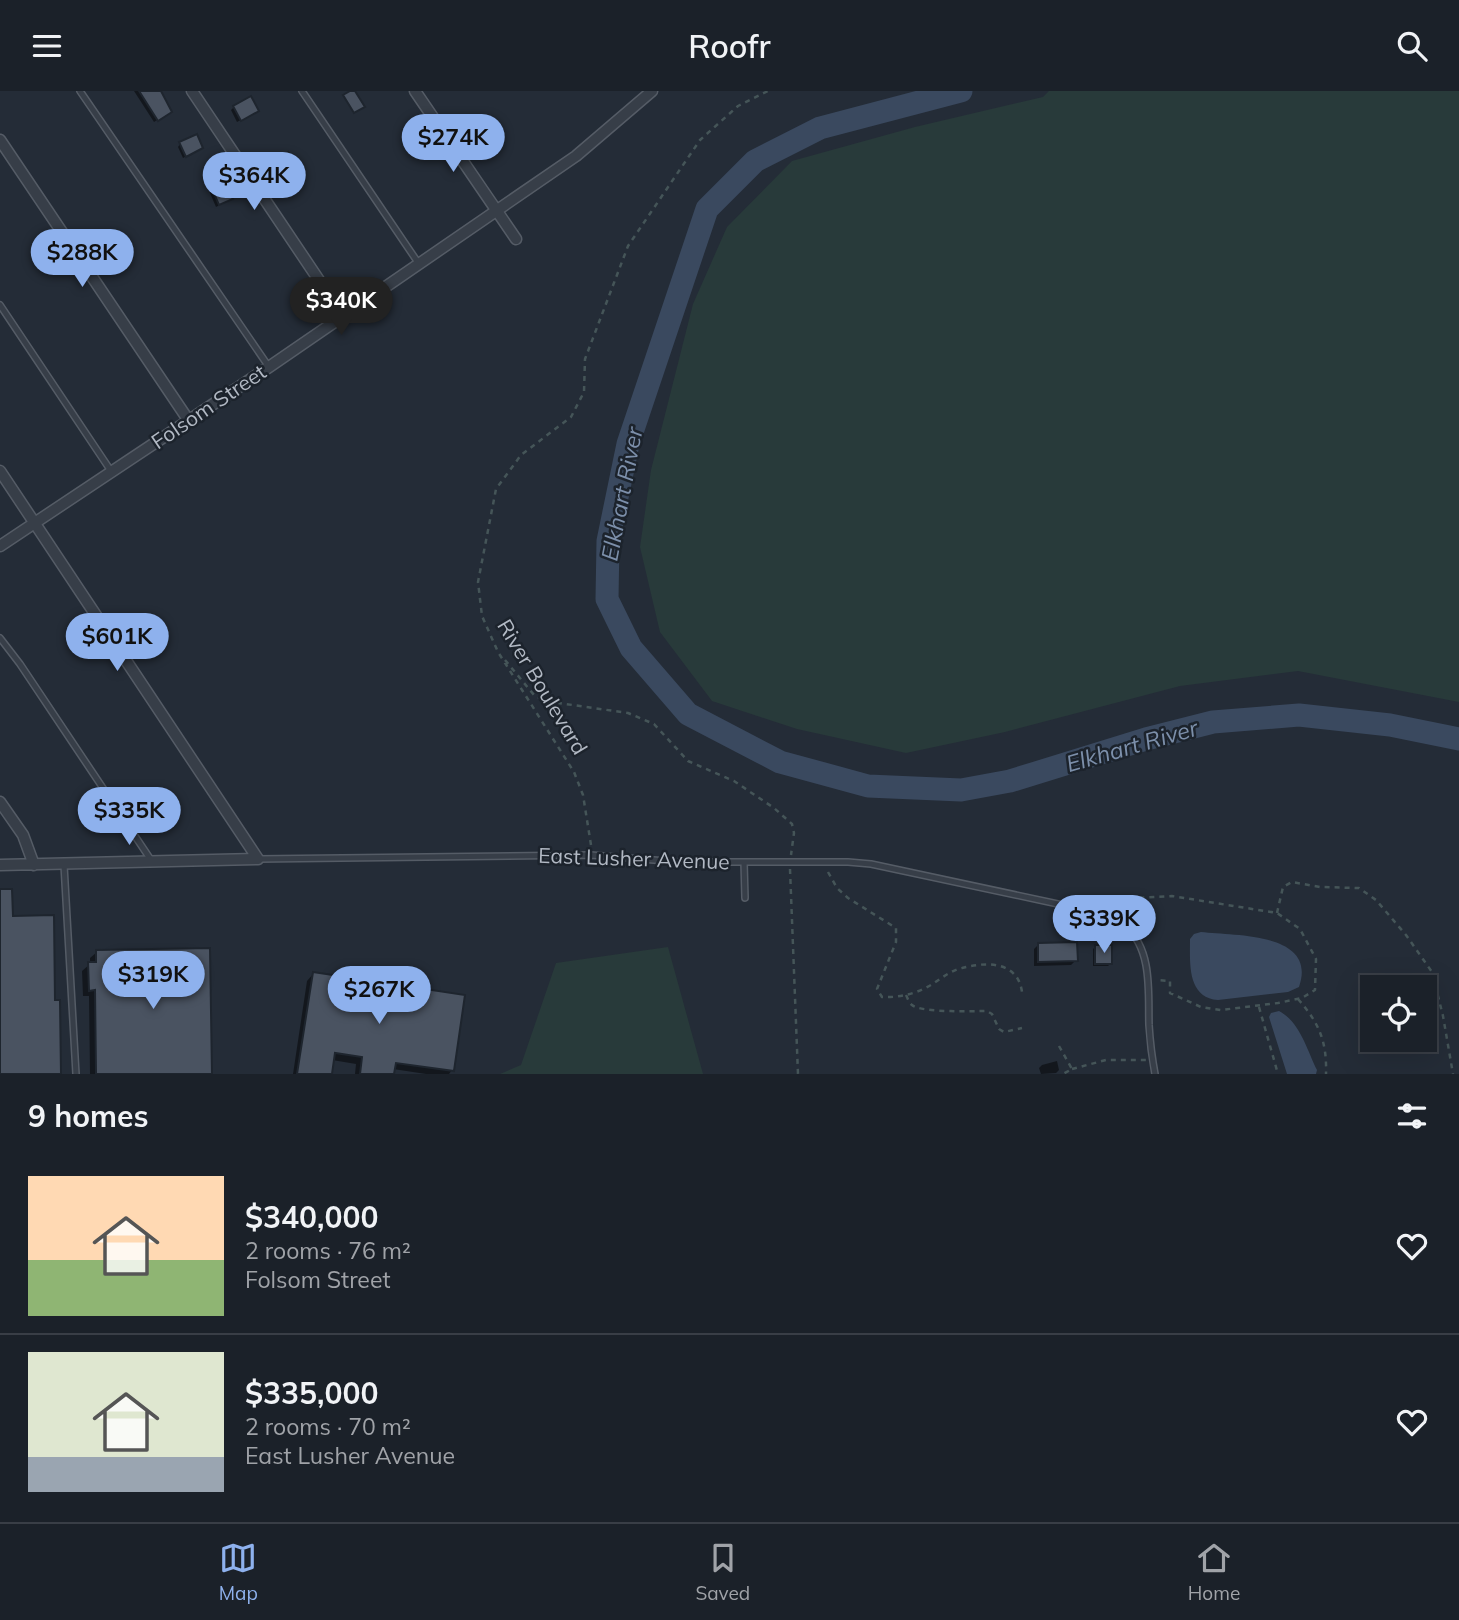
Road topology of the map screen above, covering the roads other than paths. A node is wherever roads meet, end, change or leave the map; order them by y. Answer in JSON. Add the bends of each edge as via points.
{"nodes":[{"id":1,"x":80,"y":91,"type":"edge"},
{"id":2,"x":192,"y":91,"type":"edge"},
{"id":3,"x":302,"y":91,"type":"edge"},
{"id":4,"x":415,"y":91,"type":"edge"},
{"id":5,"x":652,"y":91,"type":"edge"},
{"id":6,"x":0,"y":140,"type":"edge"},
{"id":7,"x":496,"y":210,"type":"junction"},
{"id":8,"x":516,"y":239,"type":"dead end"},
{"id":9,"x":419,"y":264,"type":"junction"},
{"id":10,"x":0,"y":305,"type":"edge"},
{"id":11,"x":343,"y":316,"type":"junction"},
{"id":12,"x":269,"y":367,"type":"junction"},
{"id":13,"x":189,"y":421,"type":"junction"},
{"id":14,"x":0,"y":471,"type":"edge"},
{"id":15,"x":112,"y":472,"type":"junction"},
{"id":16,"x":35,"y":523,"type":"junction"},
{"id":17,"x":0,"y":546,"type":"edge"},
{"id":18,"x":0,"y":638,"type":"edge"},
{"id":19,"x":0,"y":801,"type":"edge"},
{"id":20,"x":258,"y":859,"type":"junction"},
{"id":21,"x":153,"y":862,"type":"junction"},
{"id":22,"x":744,"y":862,"type":"junction"},
{"id":23,"x":0,"y":865,"type":"edge"},
{"id":24,"x":34,"y":865,"type":"junction"},
{"id":25,"x":64,"y":865,"type":"junction"},
{"id":26,"x":745,"y":898,"type":"dead end"},
{"id":27,"x":76,"y":1074,"type":"edge"},
{"id":28,"x":1155,"y":1074,"type":"edge"}],
"edges":[{"from":1,"to":12,"type":"lane"},
{"from":2,"to":11,"type":"street"},
{"from":3,"to":9,"type":"lane"},
{"from":4,"to":7,"type":"street"},
{"from":5,"to":7,"type":"street","name":"Folsom Street","via":[[576,156]]},
{"from":6,"to":13,"type":"street"},
{"from":7,"to":8,"type":"street"},
{"from":7,"to":9,"type":"street","name":"Folsom Street"},
{"from":9,"to":11,"type":"street","name":"Folsom Street"},
{"from":10,"to":15,"type":"lane"},
{"from":11,"to":12,"type":"street","name":"Folsom Street"},
{"from":12,"to":13,"type":"street","name":"Folsom Street"},
{"from":13,"to":15,"type":"street","name":"Folsom Street"},
{"from":14,"to":16,"type":"street"},
{"from":15,"to":16,"type":"street","name":"Folsom Street"},
{"from":16,"to":17,"type":"street","name":"Folsom Street"},
{"from":16,"to":20,"type":"street"},
{"from":18,"to":21,"type":"lane"},
{"from":19,"to":24,"type":"street","via":[[23,835]]},
{"from":20,"to":21,"type":"street","name":"East Lusher Avenue"},
{"from":20,"to":22,"type":"lane","name":"East Lusher Avenue","via":[[591,855]]},
{"from":21,"to":25,"type":"street","name":"East Lusher Avenue"},
{"from":22,"to":26,"type":"lane"},
{"from":22,"to":28,"type":"lane","name":"East Lusher Avenue","via":[[871,864],[1111,918],[1138,943],[1144,960]]},
{"from":23,"to":24,"type":"street","name":"East Lusher Avenue"},
{"from":24,"to":25,"type":"street","name":"East Lusher Avenue"},
{"from":25,"to":27,"type":"lane"}]}
